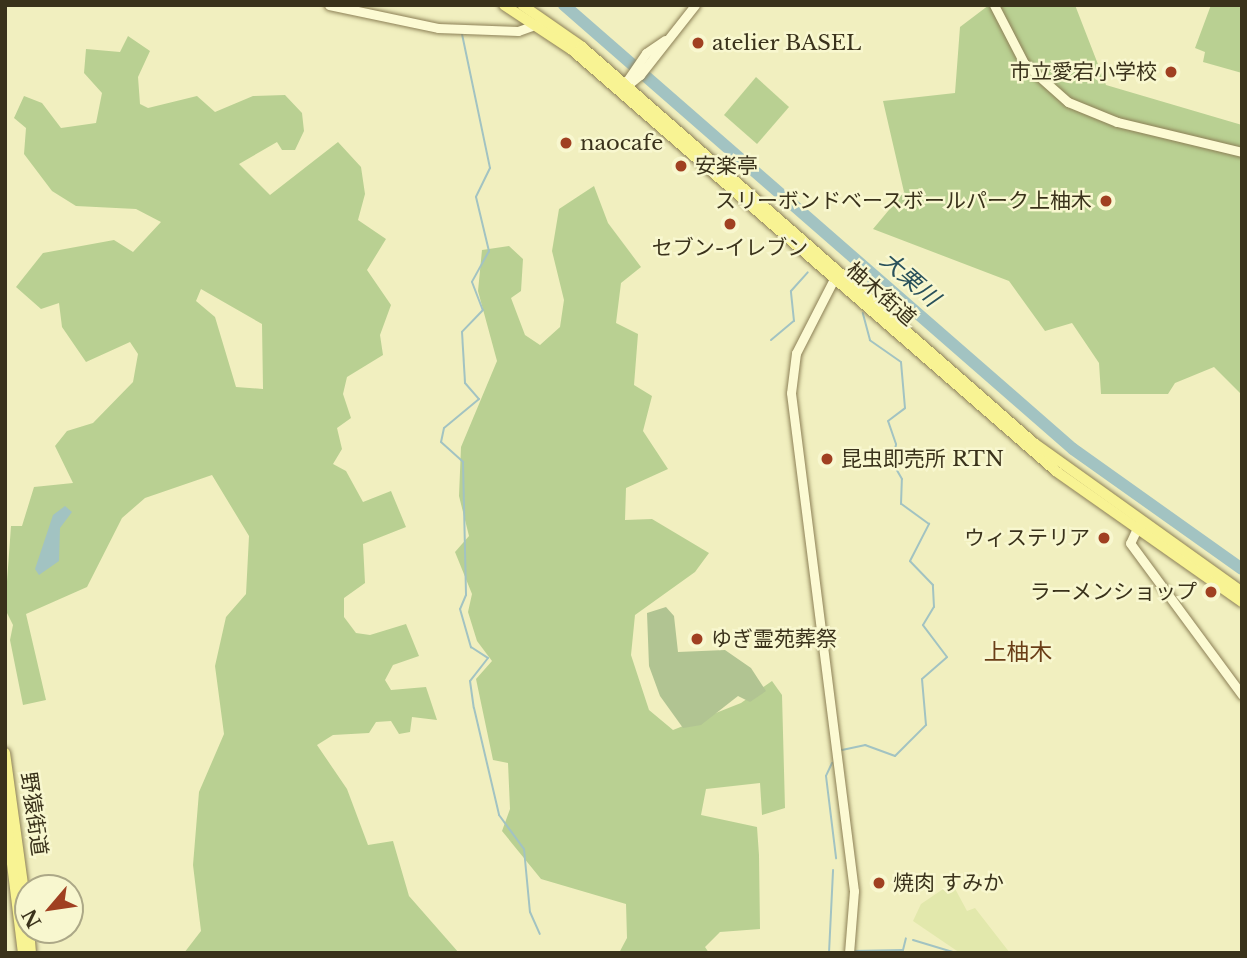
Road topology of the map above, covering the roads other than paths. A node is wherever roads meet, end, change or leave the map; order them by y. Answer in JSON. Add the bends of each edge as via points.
{"nodes":[{"id":1,"x":330,"y":5,"type":"edge"},
{"id":2,"x":504,"y":5,"type":"edge"},
{"id":3,"x":522,"y":5,"type":"edge"},
{"id":4,"x":695,"y":5,"type":"edge"},
{"id":5,"x":994,"y":5,"type":"edge"},
{"id":6,"x":537,"y":24,"type":"junction"},
{"id":7,"x":623,"y":86,"type":"junction"},
{"id":8,"x":1242,"y":152,"type":"edge"},
{"id":9,"x":836,"y":275,"type":"junction"},
{"id":10,"x":1138,"y":526,"type":"junction"},
{"id":11,"x":1242,"y":592,"type":"edge"},
{"id":12,"x":1242,"y":602,"type":"edge"},
{"id":13,"x":1242,"y":695,"type":"edge"},
{"id":14,"x":5,"y":753,"type":"edge"},
{"id":15,"x":5,"y":807,"type":"edge"},
{"id":16,"x":14,"y":874,"type":"edge"},
{"id":17,"x":14,"y":883,"type":"edge"},
{"id":18,"x":849,"y":953,"type":"edge"}],
"edges":[{"from":1,"to":6,"type":"street","via":[[438,28],[518,31]]},
{"from":2,"to":6,"type":"main road","name":"柚木街道"},
{"from":3,"to":7,"type":"main road","name":"柚木街道"},
{"from":4,"to":7,"type":"street"},
{"from":5,"to":8,"type":"street","via":[[1024,63],[1068,102],[1109,120]]},
{"from":6,"to":7,"type":"main road","name":"柚木街道"},
{"from":7,"to":9,"type":"main road","name":"柚木街道"},
{"from":9,"to":10,"type":"main road","name":"柚木街道"},
{"from":9,"to":18,"type":"street","via":[[796,353],[791,394],[855,891]]},
{"from":10,"to":11,"type":"main road","name":"柚木街道"},
{"from":10,"to":12,"type":"main road","name":"柚木街道"},
{"from":10,"to":13,"type":"street","via":[[1131,545]]},
{"from":14,"to":16,"type":"main road","name":"野猿街道"},
{"from":15,"to":17,"type":"main road","name":"野猿街道"}]}
